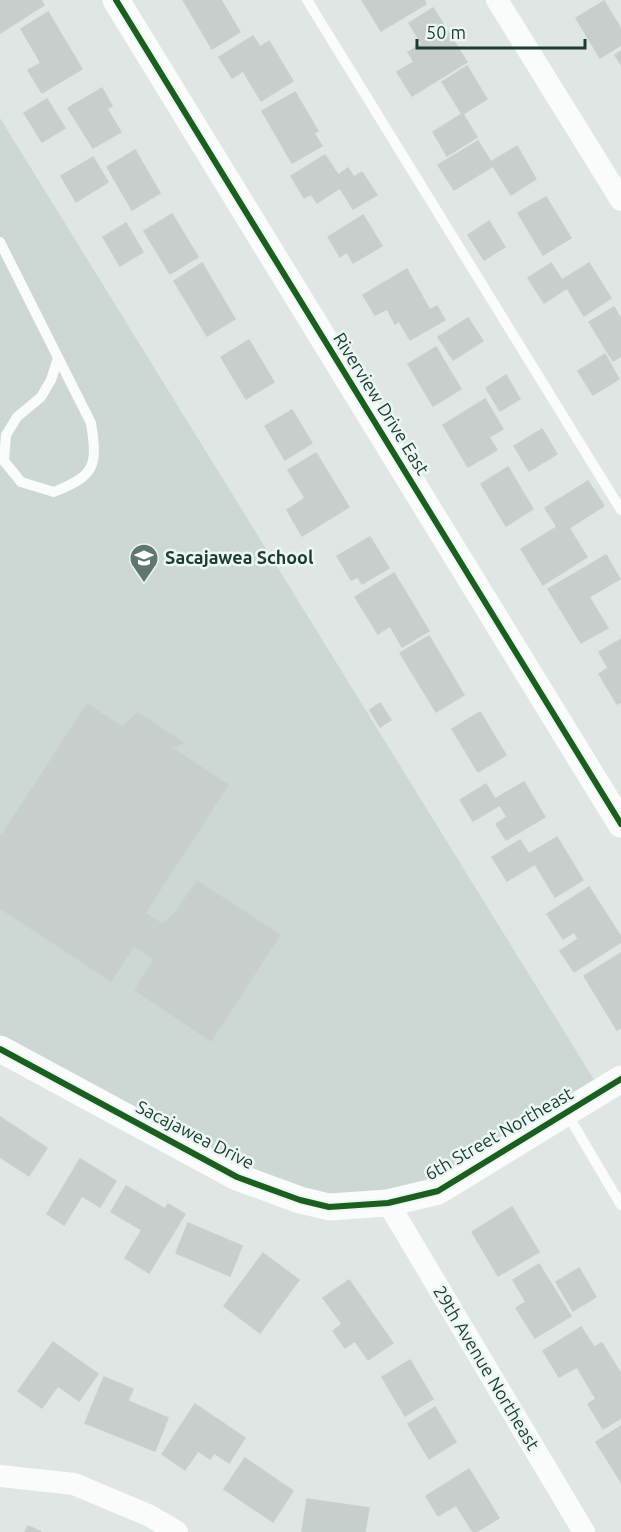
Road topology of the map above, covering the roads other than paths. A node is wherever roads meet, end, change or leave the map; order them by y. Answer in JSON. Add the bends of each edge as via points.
{"nodes":[{"id":1,"x":116,"y":0,"type":"edge"},
{"id":2,"x":307,"y":0,"type":"edge"},
{"id":3,"x":497,"y":0,"type":"edge"},
{"id":4,"x":621,"y":200,"type":"edge"},
{"id":5,"x":0,"y":242,"type":"edge"},
{"id":6,"x":58,"y":358,"type":"junction"},
{"id":7,"x":621,"y":510,"type":"edge"},
{"id":8,"x":621,"y":824,"type":"edge"},
{"id":9,"x":0,"y":1049,"type":"edge"},
{"id":10,"x":621,"y":1078,"type":"edge"},
{"id":11,"x":566,"y":1112,"type":"junction"},
{"id":12,"x":388,"y":1203,"type":"junction"},
{"id":13,"x":621,"y":1205,"type":"edge"},
{"id":14,"x":0,"y":1476,"type":"edge"},
{"id":15,"x":177,"y":1532,"type":"edge"},
{"id":16,"x":584,"y":1532,"type":"edge"}],
"edges":[{"from":1,"to":8,"type":"street","name":"Riverview Drive East"},
{"from":2,"to":7,"type":"lane"},
{"from":3,"to":4,"type":"street"},
{"from":5,"to":6,"type":"lane"},
{"from":6,"to":6,"type":"lane","via":[[92,423],[96,455],[82,480],[54,492],[21,482],[4,460],[6,435],[17,417],[41,397]]},
{"from":9,"to":12,"type":"street","name":"Sacajawea Drive","via":[[237,1177],[329,1207]]},
{"from":10,"to":11,"type":"street","name":"6th Street Northeast"},
{"from":11,"to":12,"type":"street","name":"6th Street Northeast","via":[[438,1191]]},
{"from":11,"to":13,"type":"lane"},
{"from":12,"to":16,"type":"street","name":"29th Avenue Northeast"},
{"from":14,"to":15,"type":"street","via":[[74,1484],[150,1516]]}]}
